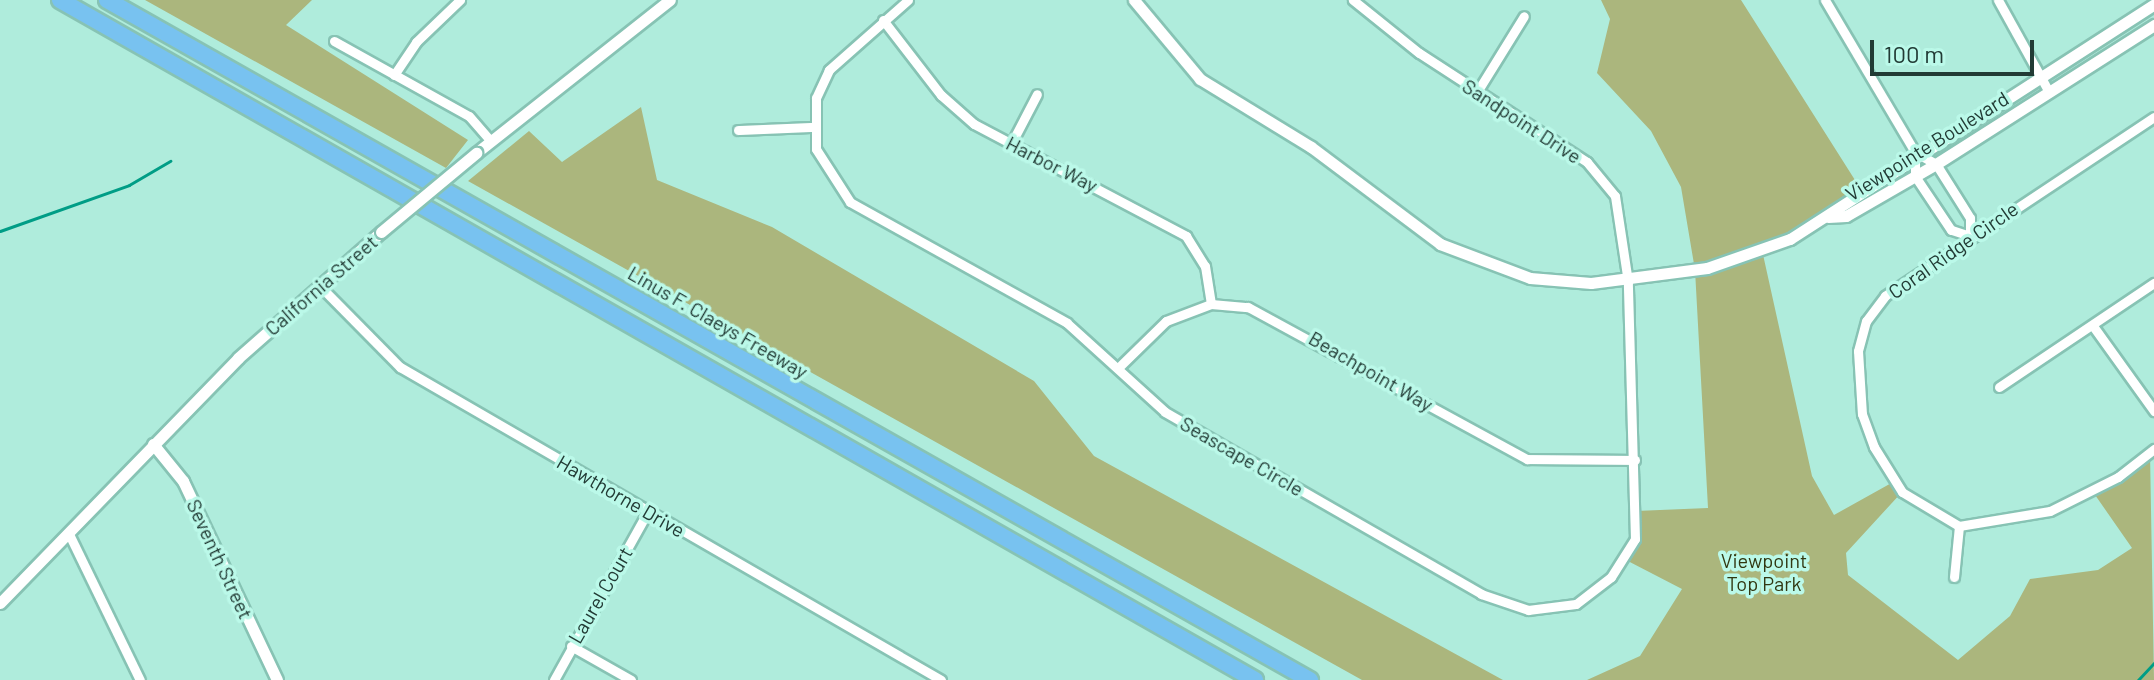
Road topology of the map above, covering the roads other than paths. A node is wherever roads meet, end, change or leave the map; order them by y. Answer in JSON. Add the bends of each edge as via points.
{"nodes":[{"id":1,"x":60,"y":0,"type":"edge"},
{"id":2,"x":107,"y":0,"type":"edge"},
{"id":3,"x":460,"y":0,"type":"edge"},
{"id":4,"x":670,"y":0,"type":"edge"},
{"id":5,"x":908,"y":0,"type":"edge"},
{"id":6,"x":1134,"y":0,"type":"edge"},
{"id":7,"x":1353,"y":0,"type":"edge"},
{"id":8,"x":1825,"y":0,"type":"edge"},
{"id":9,"x":1998,"y":0,"type":"edge"},
{"id":10,"x":1365,"y":4,"type":"edge"},
{"id":11,"x":2154,"y":4,"type":"edge"},
{"id":12,"x":1524,"y":16,"type":"dead end"},
{"id":13,"x":883,"y":20,"type":"junction"},
{"id":14,"x":2154,"y":25,"type":"edge"},
{"id":15,"x":334,"y":41,"type":"dead end"},
{"id":16,"x":394,"y":75,"type":"junction"},
{"id":17,"x":2036,"y":76,"type":"junction"},
{"id":18,"x":1477,"y":92,"type":"junction"},
{"id":19,"x":2049,"y":92,"type":"junction"},
{"id":20,"x":1037,"y":94,"type":"dead end"},
{"id":21,"x":2154,"y":117,"type":"edge"},
{"id":22,"x":812,"y":127,"type":"junction"},
{"id":23,"x":738,"y":130,"type":"dead end"},
{"id":24,"x":491,"y":141,"type":"junction"},
{"id":25,"x":1011,"y":144,"type":"junction"},
{"id":26,"x":1915,"y":152,"type":"junction"},
{"id":27,"x":1936,"y":164,"type":"junction"},
{"id":28,"x":1915,"y":176,"type":"junction"},
{"id":29,"x":1828,"y":217,"type":"junction"},
{"id":30,"x":1970,"y":236,"type":"junction"},
{"id":31,"x":1628,"y":282,"type":"junction"},
{"id":32,"x":2154,"y":283,"type":"edge"},
{"id":33,"x":320,"y":286,"type":"junction"},
{"id":34,"x":1211,"y":304,"type":"junction"},
{"id":35,"x":2093,"y":326,"type":"junction"},
{"id":36,"x":1121,"y":365,"type":"junction"},
{"id":37,"x":1999,"y":387,"type":"dead end"},
{"id":38,"x":2154,"y":411,"type":"edge"},
{"id":39,"x":153,"y":444,"type":"junction"},
{"id":40,"x":2154,"y":449,"type":"edge"},
{"id":41,"x":1635,"y":460,"type":"junction"},
{"id":42,"x":648,"y":511,"type":"junction"},
{"id":43,"x":1959,"y":526,"type":"junction"},
{"id":44,"x":69,"y":534,"type":"junction"},
{"id":45,"x":1954,"y":577,"type":"dead end"},
{"id":46,"x":0,"y":603,"type":"edge"},
{"id":47,"x":571,"y":646,"type":"junction"},
{"id":48,"x":140,"y":680,"type":"edge"},
{"id":49,"x":277,"y":680,"type":"edge"},
{"id":50,"x":554,"y":680,"type":"edge"},
{"id":51,"x":631,"y":680,"type":"edge"},
{"id":52,"x":941,"y":680,"type":"edge"},
{"id":53,"x":1255,"y":680,"type":"edge"},
{"id":54,"x":1310,"y":680,"type":"edge"}],
"edges":[{"from":1,"to":53,"type":"highway"},
{"from":2,"to":54,"type":"highway","name":"Linus F. Claeys Freeway"},
{"from":3,"to":16,"type":"street","via":[[416,42]]},
{"from":4,"to":24,"type":"street","name":"California Street"},
{"from":5,"to":13,"type":"street"},
{"from":6,"to":31,"type":"street","name":"Viewpointe Boulevard","via":[[1200,79],[1311,147],[1440,244],[1530,278]]},
{"from":7,"to":10,"type":"street","name":"Sandpoint Drive"},
{"from":8,"to":26,"type":"street"},
{"from":9,"to":17,"type":"street"},
{"from":10,"to":18,"type":"street","name":"Sandpoint Drive"},
{"from":11,"to":17,"type":"street","name":"Viewpointe Boulevard"},
{"from":12,"to":18,"type":"street"},
{"from":13,"to":22,"type":"street","via":[[829,70]]},
{"from":13,"to":25,"type":"street","name":"Harbor Way","via":[[956,110]]},
{"from":14,"to":19,"type":"street","name":"Viewpointe Boulevard"},
{"from":15,"to":16,"type":"street"},
{"from":16,"to":24,"type":"street","via":[[469,116]]},
{"from":17,"to":19,"type":"street"},
{"from":17,"to":26,"type":"street","name":"Viewpointe Boulevard"},
{"from":18,"to":31,"type":"street","name":"Sandpoint Drive","via":[[1603,177],[1622,217]]},
{"from":19,"to":27,"type":"street","name":"Viewpointe Boulevard"},
{"from":20,"to":25,"type":"street"},
{"from":21,"to":30,"type":"street","name":"Coral Ridge Circle"},
{"from":22,"to":23,"type":"street"},
{"from":22,"to":36,"type":"street","name":"Seascape Circle","via":[[826,173],[850,202],[1067,323]]},
{"from":24,"to":33,"type":"street","name":"California Street","bridge":true},
{"from":25,"to":34,"type":"street","name":"Harbor Way","via":[[1173,225],[1197,249]]},
{"from":26,"to":27,"type":"street"},
{"from":26,"to":28,"type":"street"},
{"from":26,"to":29,"type":"street","name":"Viewpointe Boulevard","via":[[1840,200]]},
{"from":27,"to":28,"type":"street","name":"Viewpointe Boulevard"},
{"from":27,"to":30,"type":"street","via":[[1970,218]]},
{"from":28,"to":29,"type":"street","name":"Viewpointe Boulevard","via":[[1846,216]]},
{"from":28,"to":30,"type":"street","via":[[1951,230]]},
{"from":29,"to":31,"type":"street","name":"Viewpointe Boulevard","via":[[1731,261]]},
{"from":30,"to":43,"type":"street","name":"Coral Ridge Circle","via":[[1885,296],[1866,321],[1858,351],[1862,414],[1874,447],[1902,492]]},
{"from":31,"to":41,"type":"street","name":"Seascape Circle"},
{"from":32,"to":35,"type":"street"},
{"from":33,"to":39,"type":"street","name":"California Street"},
{"from":33,"to":42,"type":"street","name":"Hawthorne Drive","via":[[400,367]]},
{"from":34,"to":36,"type":"street","name":"Beachpoint Way","via":[[1166,321]]},
{"from":34,"to":41,"type":"street","name":"Beachpoint Way","via":[[1248,307],[1288,322],[1527,459]]},
{"from":35,"to":37,"type":"street"},
{"from":35,"to":38,"type":"street"},
{"from":36,"to":41,"type":"street","name":"Seascape Circle","via":[[1165,412],[1509,607],[1546,611],[1576,604],[1611,577],[1635,539]]},
{"from":39,"to":44,"type":"street","name":"California Street"},
{"from":39,"to":49,"type":"street","name":"Seventh Street","via":[[183,481]]},
{"from":40,"to":43,"type":"street","via":[[2050,511]]},
{"from":42,"to":47,"type":"street","name":"Laurel Court"},
{"from":42,"to":52,"type":"street","name":"Hawthorne Drive"},
{"from":43,"to":45,"type":"street"},
{"from":44,"to":46,"type":"street","name":"California Street"},
{"from":44,"to":48,"type":"street"},
{"from":47,"to":50,"type":"street","name":"Laurel Court"},
{"from":47,"to":51,"type":"street"}]}
